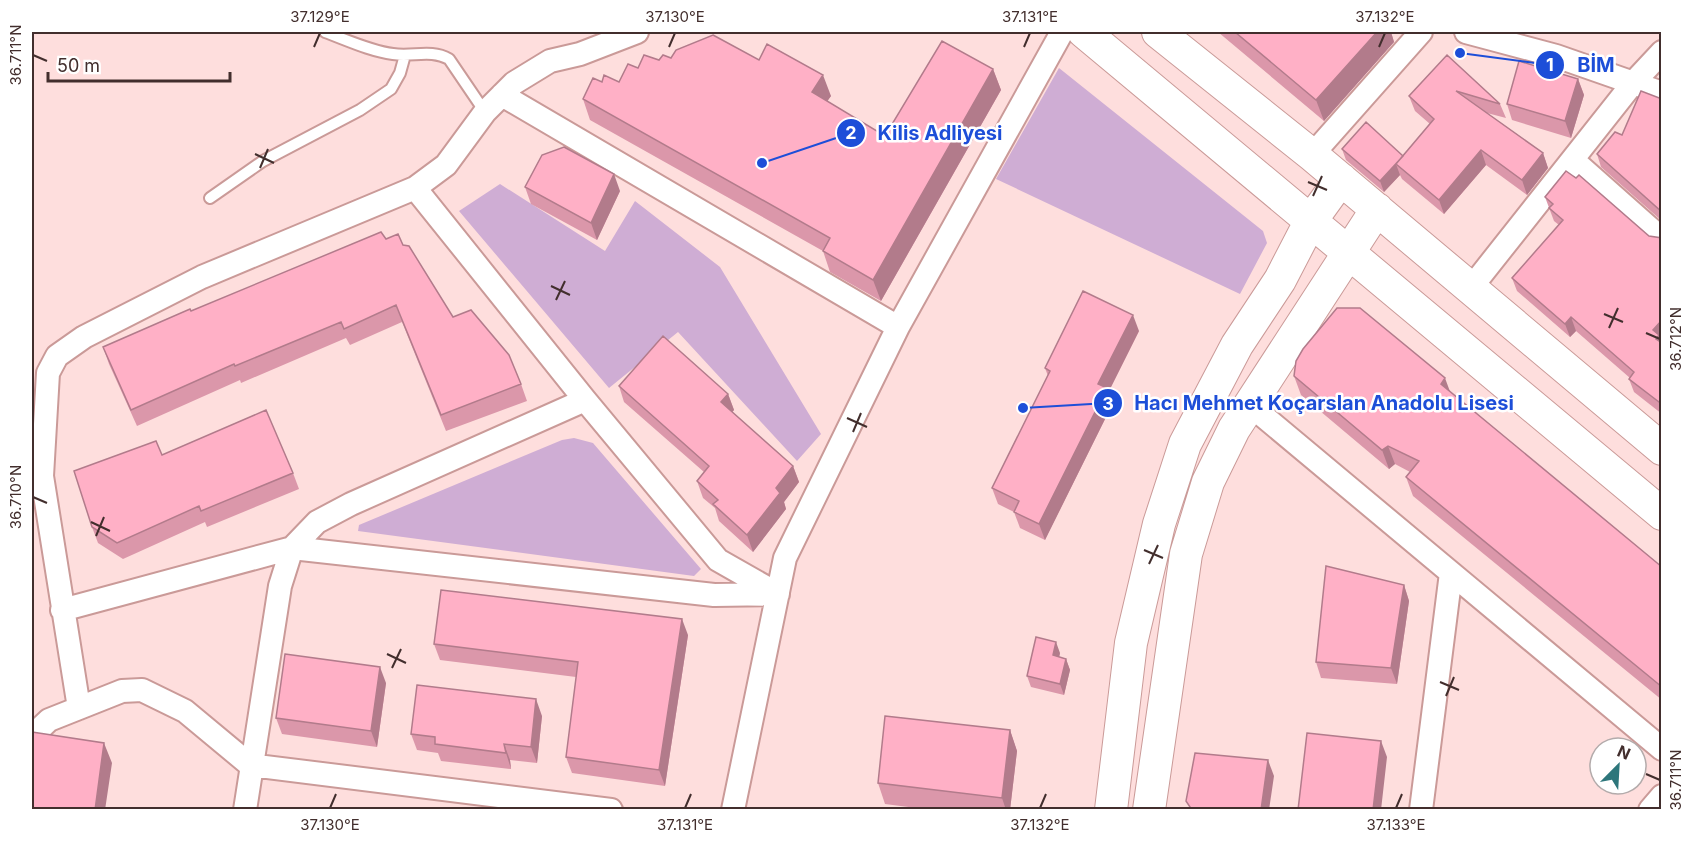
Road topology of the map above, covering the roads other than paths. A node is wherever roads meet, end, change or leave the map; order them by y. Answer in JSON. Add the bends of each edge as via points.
{"nodes":[{"id":1,"x":325,"y":32,"type":"edge"},
{"id":2,"x":637,"y":32,"type":"edge"},
{"id":3,"x":1062,"y":32,"type":"edge"},
{"id":4,"x":1084,"y":32,"type":"edge"},
{"id":5,"x":1158,"y":32,"type":"edge"},
{"id":6,"x":1420,"y":32,"type":"edge"},
{"id":7,"x":1467,"y":32,"type":"edge"},
{"id":8,"x":1662,"y":52,"type":"edge"},
{"id":9,"x":405,"y":56,"type":"junction"},
{"id":10,"x":1633,"y":82,"type":"junction"},
{"id":11,"x":1662,"y":93,"type":"edge"},
{"id":12,"x":502,"y":95,"type":"junction"},
{"id":13,"x":485,"y":112,"type":"junction"},
{"id":14,"x":1312,"y":155,"type":"junction"},
{"id":15,"x":1574,"y":161,"type":"junction"},
{"id":16,"x":1341,"y":180,"type":"junction"},
{"id":17,"x":416,"y":188,"type":"junction"},
{"id":18,"x":210,"y":198,"type":"dead end"},
{"id":19,"x":1377,"y":209,"type":"junction"},
{"id":20,"x":1310,"y":222,"type":"junction"},
{"id":21,"x":1662,"y":239,"type":"edge"},
{"id":22,"x":1347,"y":253,"type":"junction"},
{"id":23,"x":1470,"y":289,"type":"junction"},
{"id":24,"x":898,"y":327,"type":"junction"},
{"id":25,"x":585,"y":400,"type":"junction"},
{"id":26,"x":1250,"y":405,"type":"junction"},
{"id":27,"x":1662,"y":449,"type":"edge"},
{"id":28,"x":1662,"y":514,"type":"edge"},
{"id":29,"x":292,"y":548,"type":"junction"},
{"id":30,"x":1451,"y":573,"type":"junction"},
{"id":31,"x":778,"y":594,"type":"junction"},
{"id":32,"x":62,"y":610,"type":"junction"},
{"id":33,"x":79,"y":708,"type":"junction"},
{"id":34,"x":32,"y":736,"type":"edge"},
{"id":35,"x":1662,"y":749,"type":"edge"},
{"id":36,"x":250,"y":765,"type":"junction"},
{"id":37,"x":1662,"y":796,"type":"edge"},
{"id":38,"x":578,"y":808,"type":"edge"},
{"id":39,"x":245,"y":810,"type":"edge"},
{"id":40,"x":611,"y":810,"type":"edge"},
{"id":41,"x":733,"y":810,"type":"edge"},
{"id":42,"x":1111,"y":810,"type":"edge"},
{"id":43,"x":1149,"y":810,"type":"edge"},
{"id":44,"x":1421,"y":810,"type":"edge"},
{"id":45,"x":1650,"y":810,"type":"edge"}],
"edges":[{"from":1,"to":9,"type":"lane"},
{"from":2,"to":12,"type":"street","via":[[550,61],[513,83]]},
{"from":3,"to":24,"type":"street"},
{"from":4,"to":20,"type":"main road"},
{"from":5,"to":14,"type":"main road"},
{"from":6,"to":14,"type":"street"},
{"from":7,"to":10,"type":"street"},
{"from":8,"to":10,"type":"street"},
{"from":9,"to":13,"type":"lane","via":[[429,53],[450,59]]},
{"from":9,"to":18,"type":"lane","via":[[391,89],[271,156]]},
{"from":10,"to":11,"type":"street"},
{"from":10,"to":15,"type":"street"},
{"from":12,"to":13,"type":"street"},
{"from":12,"to":24,"type":"street"},
{"from":13,"to":17,"type":"street","via":[[446,165]]},
{"from":14,"to":16,"type":"main road"},
{"from":15,"to":21,"type":"street"},
{"from":15,"to":23,"type":"street"},
{"from":16,"to":19,"type":"main road"},
{"from":16,"to":20,"type":"main road"},
{"from":17,"to":25,"type":"street"},
{"from":17,"to":32,"type":"street","via":[[202,277],[84,337],[57,356],[48,373],[42,476]]},
{"from":19,"to":22,"type":"main road"},
{"from":19,"to":23,"type":"main road"},
{"from":20,"to":22,"type":"main road"},
{"from":20,"to":42,"type":"main road","via":[[1185,444],[1160,524],[1131,643]]},
{"from":22,"to":26,"type":"main road"},
{"from":22,"to":28,"type":"main road"},
{"from":23,"to":27,"type":"main road"},
{"from":24,"to":31,"type":"street","via":[[785,558]]},
{"from":25,"to":29,"type":"street","via":[[351,504],[317,522]]},
{"from":25,"to":31,"type":"street","via":[[718,560]]},
{"from":26,"to":30,"type":"street"},
{"from":26,"to":43,"type":"main road","via":[[1208,482],[1186,554]]},
{"from":29,"to":31,"type":"street","via":[[714,595]]},
{"from":29,"to":32,"type":"street"},
{"from":29,"to":36,"type":"street","via":[[280,586]]},
{"from":30,"to":35,"type":"street"},
{"from":30,"to":44,"type":"street"},
{"from":31,"to":41,"type":"street"},
{"from":32,"to":33,"type":"street"},
{"from":33,"to":34,"type":"street","via":[[49,720]]},
{"from":33,"to":36,"type":"street","via":[[122,691],[142,690],[185,711]]},
{"from":36,"to":38,"type":"street"},
{"from":36,"to":39,"type":"street"},
{"from":37,"to":45,"type":"street"},
{"from":38,"to":40,"type":"street"}]}
